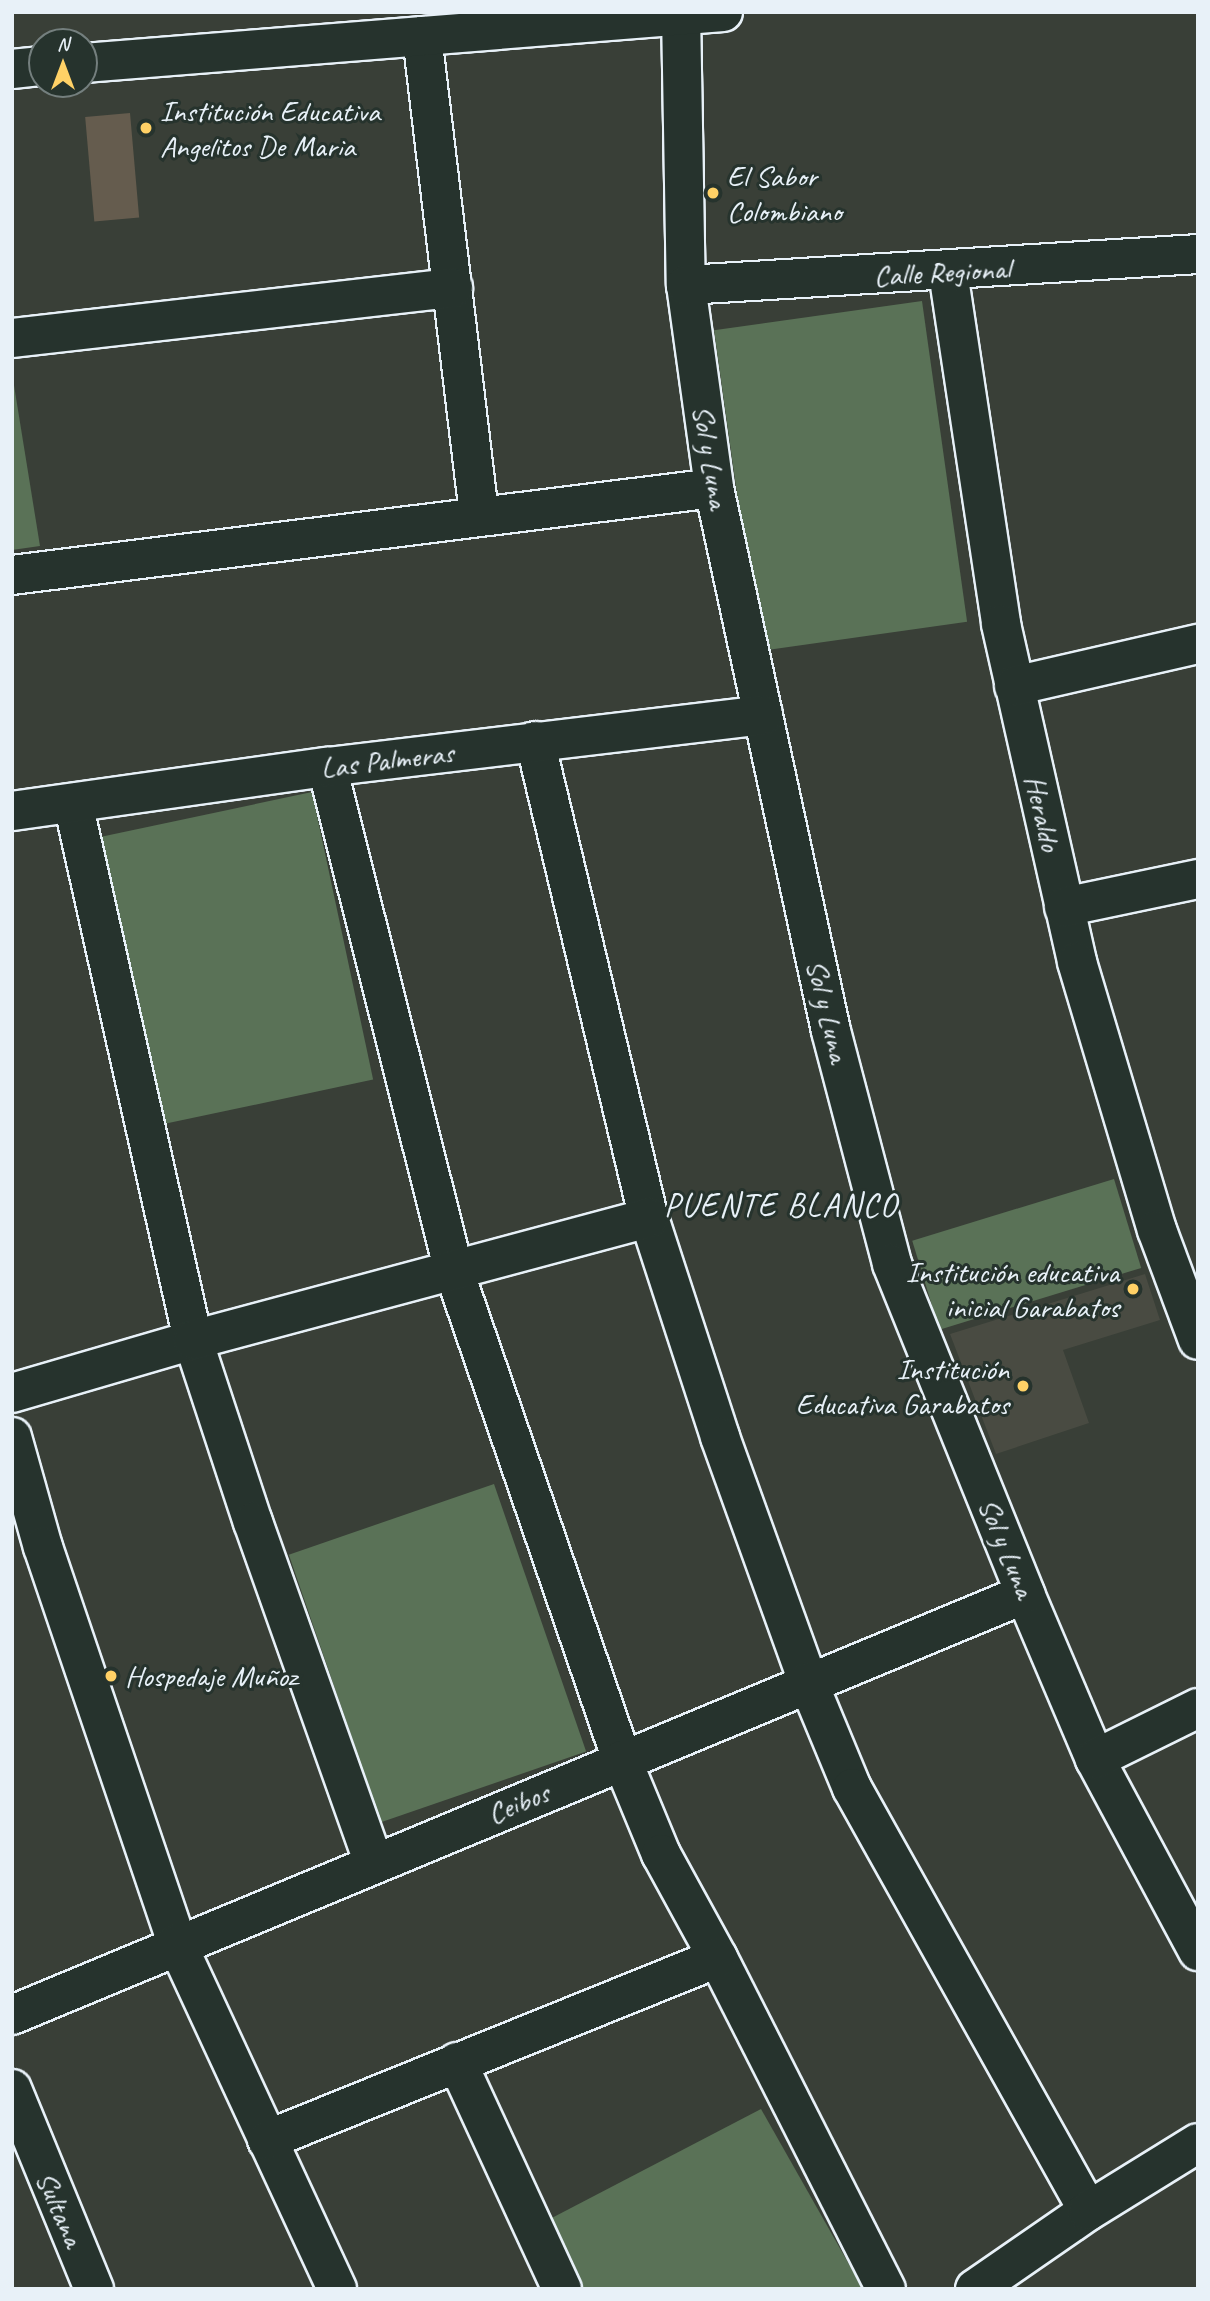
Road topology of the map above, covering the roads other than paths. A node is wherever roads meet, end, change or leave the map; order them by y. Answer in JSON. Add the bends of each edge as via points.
{"nodes":[{"id":1,"x":723,"y":12,"type":"edge"},
{"id":2,"x":681,"y":14,"type":"edge"},
{"id":3,"x":422,"y":36,"type":"junction"},
{"id":4,"x":98,"y":62,"type":"edge"},
{"id":5,"x":1198,"y":254,"type":"edge"},
{"id":6,"x":948,"y":272,"type":"junction"},
{"id":7,"x":686,"y":285,"type":"junction"},
{"id":8,"x":453,"y":288,"type":"junction"},
{"id":9,"x":12,"y":338,"type":"edge"},
{"id":10,"x":715,"y":488,"type":"junction"},
{"id":11,"x":479,"y":517,"type":"junction"},
{"id":12,"x":12,"y":575,"type":"edge"},
{"id":13,"x":1198,"y":644,"type":"edge"},
{"id":14,"x":1014,"y":686,"type":"junction"},
{"id":15,"x":763,"y":715,"type":"junction"},
{"id":16,"x":534,"y":741,"type":"junction"},
{"id":17,"x":327,"y":767,"type":"junction"},
{"id":18,"x":73,"y":803,"type":"junction"},
{"id":19,"x":12,"y":811,"type":"edge"},
{"id":20,"x":1198,"y":879,"type":"edge"},
{"id":21,"x":1064,"y":906,"type":"junction"},
{"id":22,"x":649,"y":1218,"type":"junction"},
{"id":23,"x":454,"y":1271,"type":"junction"},
{"id":24,"x":193,"y":1340,"type":"junction"},
{"id":25,"x":1198,"y":1340,"type":"edge"},
{"id":26,"x":12,"y":1393,"type":"edge"},
{"id":27,"x":12,"y":1437,"type":"edge"},
{"id":28,"x":1025,"y":1594,"type":"junction"},
{"id":29,"x":808,"y":1682,"type":"junction"},
{"id":30,"x":1198,"y":1708,"type":"edge"},
{"id":31,"x":1095,"y":1759,"type":"junction"},
{"id":32,"x":622,"y":1760,"type":"junction"},
{"id":33,"x":374,"y":1863,"type":"junction"},
{"id":34,"x":177,"y":1944,"type":"junction"},
{"id":35,"x":1198,"y":1951,"type":"edge"},
{"id":36,"x":718,"y":1958,"type":"junction"},
{"id":37,"x":12,"y":2015,"type":"edge"},
{"id":38,"x":457,"y":2062,"type":"junction"},
{"id":39,"x":12,"y":2089,"type":"edge"},
{"id":40,"x":267,"y":2140,"type":"junction"},
{"id":41,"x":1198,"y":2143,"type":"edge"},
{"id":42,"x":1088,"y":2211,"type":"junction"},
{"id":43,"x":80,"y":2284,"type":"edge"},
{"id":44,"x":337,"y":2289,"type":"edge"},
{"id":45,"x":562,"y":2289,"type":"edge"},
{"id":46,"x":886,"y":2289,"type":"edge"},
{"id":47,"x":975,"y":2289,"type":"edge"}],
"edges":[{"from":1,"to":2,"type":"street"},
{"from":2,"to":3,"type":"street"},
{"from":2,"to":7,"type":"street","name":"Sol y Luna"},
{"from":3,"to":4,"type":"street"},
{"from":3,"to":8,"type":"street"},
{"from":5,"to":6,"type":"street","name":"Calle Regional"},
{"from":6,"to":7,"type":"street","name":"Calle Regional"},
{"from":6,"to":14,"type":"street","name":"Heraldo"},
{"from":7,"to":10,"type":"street","name":"Sol y Luna"},
{"from":8,"to":9,"type":"street"},
{"from":8,"to":11,"type":"street"},
{"from":10,"to":11,"type":"street"},
{"from":10,"to":15,"type":"street","name":"Sol y Luna"},
{"from":11,"to":12,"type":"street"},
{"from":13,"to":14,"type":"street"},
{"from":14,"to":21,"type":"street","name":"Heraldo"},
{"from":15,"to":16,"type":"street","name":"Las Palmeras"},
{"from":15,"to":28,"type":"street","name":"Sol y Luna","via":[[831,1031],[892,1264]]},
{"from":16,"to":17,"type":"street","name":"Las Palmeras"},
{"from":16,"to":22,"type":"street"},
{"from":17,"to":18,"type":"street","name":"Las Palmeras"},
{"from":17,"to":23,"type":"street"},
{"from":18,"to":19,"type":"street","name":"Las Palmeras"},
{"from":18,"to":24,"type":"street"},
{"from":20,"to":21,"type":"street"},
{"from":21,"to":25,"type":"street","name":"Heraldo","via":[[1157,1230]]},
{"from":22,"to":23,"type":"street"},
{"from":22,"to":29,"type":"street","via":[[720,1437]]},
{"from":23,"to":24,"type":"street"},
{"from":23,"to":32,"type":"street"},
{"from":24,"to":26,"type":"street"},
{"from":24,"to":33,"type":"street"},
{"from":27,"to":34,"type":"street","via":[[43,1546]]},
{"from":28,"to":29,"type":"street","name":"Ceibos"},
{"from":28,"to":31,"type":"street","name":"Sol y Luna"},
{"from":29,"to":32,"type":"street","name":"Ceibos"},
{"from":29,"to":42,"type":"street","via":[[852,1788]]},
{"from":30,"to":31,"type":"street"},
{"from":31,"to":35,"type":"street","name":"Sol y Luna"},
{"from":32,"to":33,"type":"street","name":"Ceibos"},
{"from":32,"to":36,"type":"street","via":[[661,1854]]},
{"from":33,"to":34,"type":"street","name":"Ceibos"},
{"from":34,"to":37,"type":"street","name":"Ceibos"},
{"from":34,"to":40,"type":"street"},
{"from":36,"to":38,"type":"street"},
{"from":36,"to":46,"type":"street"},
{"from":38,"to":40,"type":"street"},
{"from":38,"to":45,"type":"street"},
{"from":39,"to":43,"type":"street","name":"Sultana"},
{"from":40,"to":44,"type":"street"},
{"from":41,"to":42,"type":"street"},
{"from":42,"to":47,"type":"street"}]}
